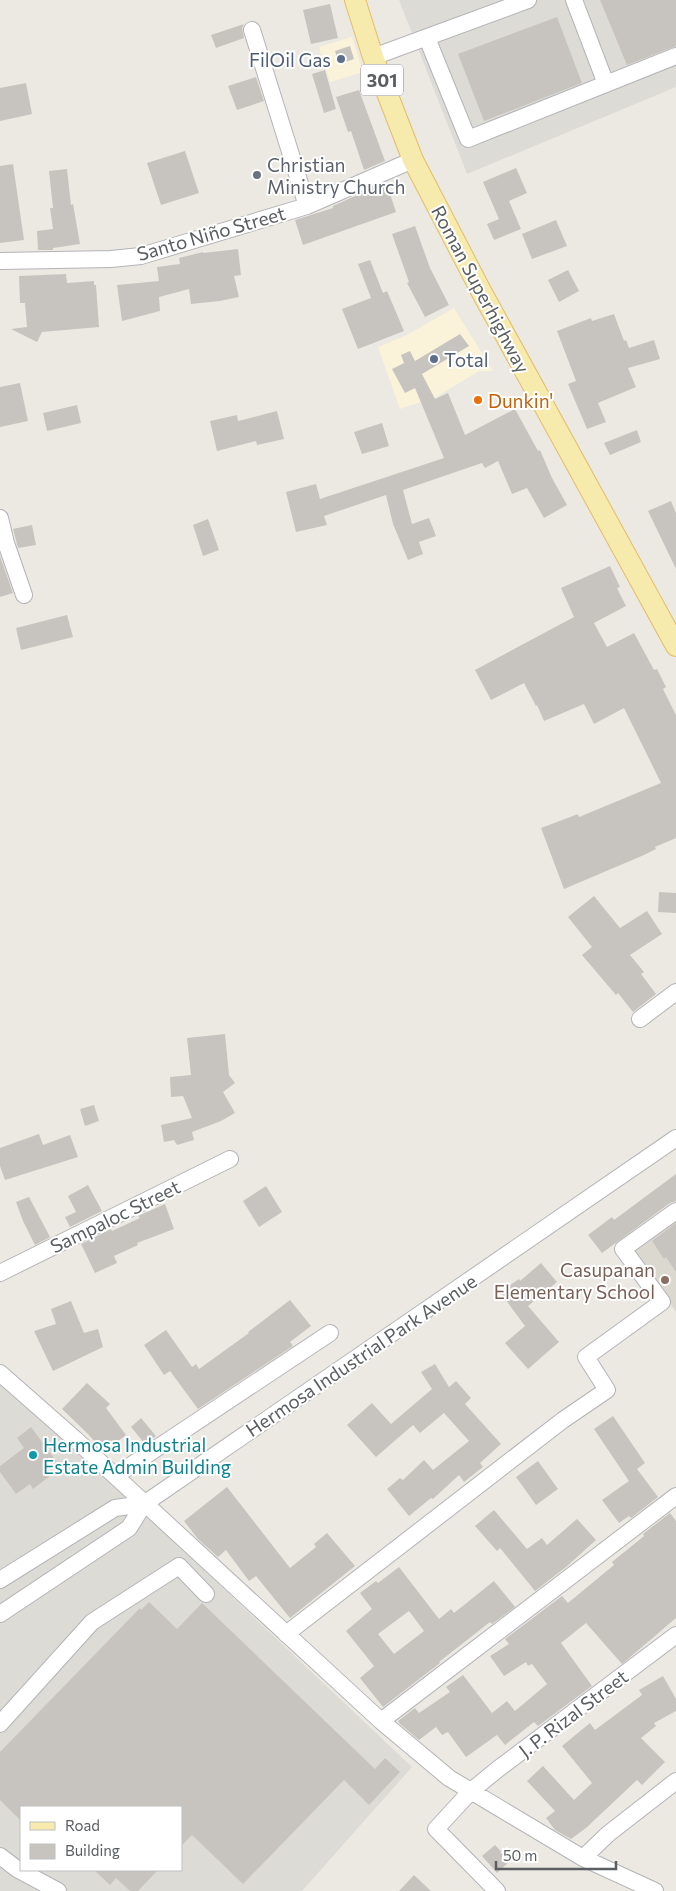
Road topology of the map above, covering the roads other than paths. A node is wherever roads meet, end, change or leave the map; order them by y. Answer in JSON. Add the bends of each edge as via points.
{"nodes":[{"id":1,"x":355,"y":0,"type":"edge"},
{"id":2,"x":528,"y":0,"type":"edge"},
{"id":3,"x":574,"y":0,"type":"edge"},
{"id":4,"x":252,"y":30,"type":"dead end"},
{"id":5,"x":426,"y":38,"type":"junction"},
{"id":6,"x":676,"y":56,"type":"edge"},
{"id":7,"x":374,"y":57,"type":"junction"},
{"id":8,"x":606,"y":84,"type":"junction"},
{"id":9,"x":413,"y":160,"type":"junction"},
{"id":10,"x":307,"y":206,"type":"junction"},
{"id":11,"x":0,"y":261,"type":"edge"},
{"id":12,"x":0,"y":518,"type":"edge"},
{"id":13,"x":24,"y":595,"type":"dead end"},
{"id":14,"x":676,"y":646,"type":"edge"},
{"id":15,"x":676,"y":992,"type":"edge"},
{"id":16,"x":640,"y":1019,"type":"dead end"},
{"id":17,"x":676,"y":1138,"type":"edge"},
{"id":18,"x":230,"y":1159,"type":"dead end"},
{"id":19,"x":676,"y":1211,"type":"edge"},
{"id":20,"x":0,"y":1273,"type":"edge"},
{"id":21,"x":330,"y":1333,"type":"dead end"},
{"id":22,"x":0,"y":1373,"type":"edge"},
{"id":23,"x":115,"y":1476,"type":"junction"},
{"id":24,"x":676,"y":1496,"type":"edge"},
{"id":25,"x":144,"y":1504,"type":"junction"},
{"id":26,"x":0,"y":1580,"type":"edge"},
{"id":27,"x":206,"y":1594,"type":"dead end"},
{"id":28,"x":0,"y":1614,"type":"edge"},
{"id":29,"x":286,"y":1634,"type":"junction"},
{"id":30,"x":676,"y":1635,"type":"edge"},
{"id":31,"x":381,"y":1721,"type":"junction"},
{"id":32,"x":0,"y":1724,"type":"edge"},
{"id":33,"x":676,"y":1781,"type":"edge"},
{"id":34,"x":471,"y":1791,"type":"junction"},
{"id":35,"x":0,"y":1856,"type":"edge"},
{"id":36,"x":583,"y":1858,"type":"junction"},
{"id":37,"x":20,"y":1870,"type":"edge"},
{"id":38,"x":22,"y":1871,"type":"edge"},
{"id":39,"x":58,"y":1891,"type":"edge"},
{"id":40,"x":497,"y":1891,"type":"edge"},
{"id":41,"x":655,"y":1891,"type":"edge"}],
"edges":[{"from":1,"to":7,"type":"main road","name":"Roman Superhighway","number":"301"},
{"from":2,"to":5,"type":"street"},
{"from":3,"to":8,"type":"street"},
{"from":4,"to":10,"type":"street"},
{"from":5,"to":7,"type":"street"},
{"from":5,"to":8,"type":"street","via":[[468,139]]},
{"from":6,"to":8,"type":"street"},
{"from":7,"to":9,"type":"main road","name":"Roman Superhighway","number":"301"},
{"from":9,"to":10,"type":"street","name":"Santo Niño Street"},
{"from":9,"to":14,"type":"main road","name":"Roman Superhighway","number":"301","via":[[481,291]]},
{"from":10,"to":11,"type":"street","name":"Santo Niño Street","via":[[141,256]]},
{"from":12,"to":13,"type":"street"},
{"from":15,"to":16,"type":"street"},
{"from":17,"to":25,"type":"street","name":"Hermosa Industrial Park Avenue"},
{"from":18,"to":20,"type":"street","name":"Sampaloc Street"},
{"from":19,"to":29,"type":"street","via":[[623,1249],[662,1302],[586,1358],[607,1390],[563,1420]]},
{"from":21,"to":23,"type":"street"},
{"from":22,"to":23,"type":"street"},
{"from":23,"to":25,"type":"street"},
{"from":24,"to":31,"type":"street"},
{"from":25,"to":26,"type":"street","via":[[115,1508]]},
{"from":25,"to":28,"type":"street","via":[[129,1528]]},
{"from":25,"to":29,"type":"street"},
{"from":27,"to":32,"type":"street","via":[[179,1566],[92,1622]]},
{"from":29,"to":31,"type":"street"},
{"from":30,"to":34,"type":"street","name":"J. P. Rizal Street"},
{"from":31,"to":34,"type":"street","via":[[449,1778]]},
{"from":33,"to":36,"type":"street","via":[[608,1834]]},
{"from":34,"to":36,"type":"street"},
{"from":34,"to":40,"type":"street","name":"J. P. Rizal Street","via":[[436,1829]]},
{"from":35,"to":37,"type":"street"},
{"from":36,"to":41,"type":"street"},
{"from":38,"to":39,"type":"street"}]}
